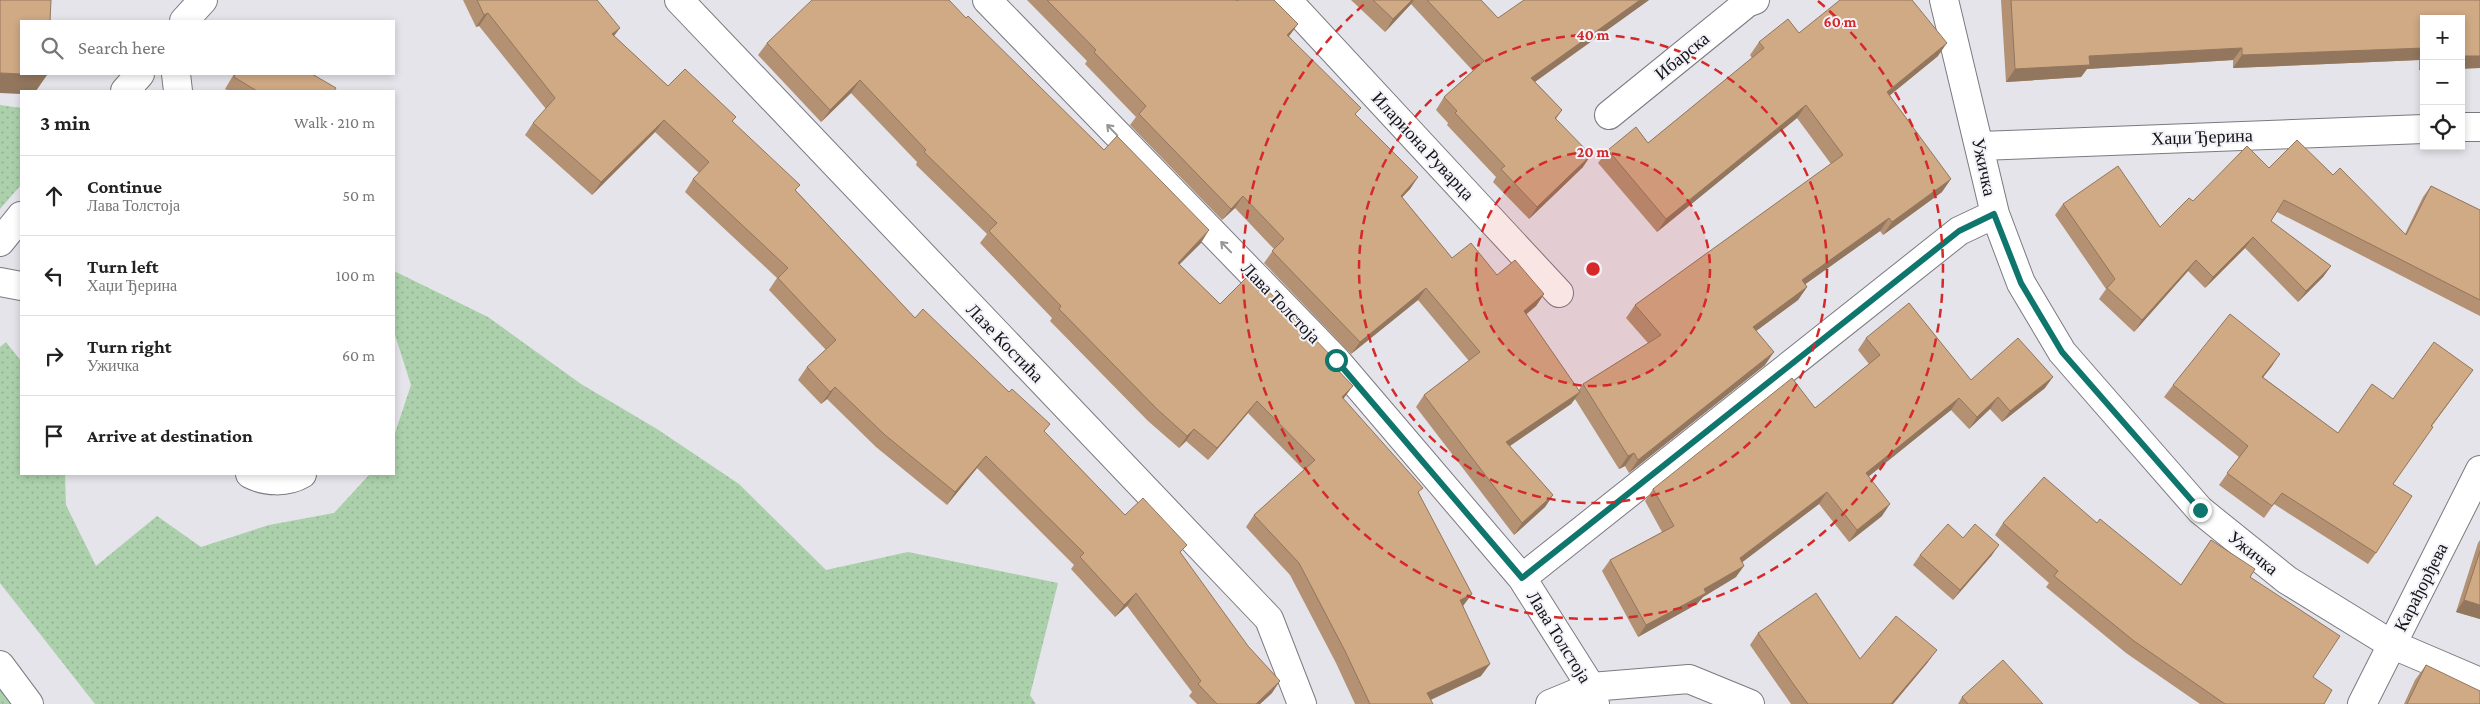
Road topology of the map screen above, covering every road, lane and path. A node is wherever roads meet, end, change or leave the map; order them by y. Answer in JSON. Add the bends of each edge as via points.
{"nodes":[{"id":1,"x":203,"y":0,"type":"edge"},
{"id":2,"x":679,"y":0,"type":"edge"},
{"id":3,"x":987,"y":0,"type":"edge"},
{"id":4,"x":1287,"y":0,"type":"edge"},
{"id":5,"x":1755,"y":0,"type":"edge"},
{"id":6,"x":1944,"y":0,"type":"edge"},
{"id":7,"x":185,"y":20,"type":"edge"},
{"id":8,"x":139,"y":75,"type":"edge"},
{"id":9,"x":176,"y":75,"type":"edge"},
{"id":10,"x":126,"y":90,"type":"edge"},
{"id":11,"x":178,"y":90,"type":"edge"},
{"id":12,"x":1609,"y":116,"type":"dead end"},
{"id":13,"x":2465,"y":127,"type":"edge"},
{"id":14,"x":2480,"y":127,"type":"edge"},
{"id":15,"x":2420,"y":129,"type":"edge"},
{"id":16,"x":1980,"y":146,"type":"junction"},
{"id":17,"x":1994,"y":214,"type":"junction"},
{"id":18,"x":20,"y":217,"type":"edge"},
{"id":19,"x":0,"y":242,"type":"edge"},
{"id":20,"x":0,"y":282,"type":"edge"},
{"id":21,"x":20,"y":286,"type":"edge"},
{"id":22,"x":1559,"y":293,"type":"dead end"},
{"id":23,"x":2480,"y":470,"type":"edge"},
{"id":24,"x":254,"y":475,"type":"edge"},
{"id":25,"x":300,"y":475,"type":"edge"},
{"id":26,"x":1522,"y":578,"type":"junction"},
{"id":27,"x":2391,"y":644,"type":"junction"},
{"id":28,"x":0,"y":665,"type":"edge"},
{"id":29,"x":2480,"y":682,"type":"edge"},
{"id":30,"x":1593,"y":696,"type":"edge"},
{"id":31,"x":30,"y":704,"type":"edge"},
{"id":32,"x":1302,"y":704,"type":"edge"},
{"id":33,"x":1550,"y":704,"type":"edge"},
{"id":34,"x":1750,"y":704,"type":"edge"},
{"id":35,"x":2362,"y":704,"type":"edge"}],
"edges":[{"from":1,"to":7,"type":"street"},
{"from":2,"to":32,"type":"street","name":"Лазе Костића","via":[[1269,619]]},
{"from":26,"to":3,"type":"street","name":"Лава Толстоја","one_way":true,"via":[[1336,360]]},
{"from":4,"to":22,"type":"street","name":"Илариона Руварца"},
{"from":5,"to":12,"type":"street","name":"Ибарска"},
{"from":6,"to":16,"type":"street","name":"Ужичка"},
{"from":8,"to":10,"type":"street"},
{"from":9,"to":11,"type":"street"},
{"from":13,"to":14,"type":"street"},
{"from":15,"to":16,"type":"street","name":"Хаџи Ђерина"},
{"from":16,"to":17,"type":"street","name":"Ужичка"},
{"from":17,"to":26,"type":"street","via":[[1959,231]]},
{"from":17,"to":27,"type":"street","name":"Ужичка","via":[[2021,283],[2062,352],[2200,510],[2287,580]]},
{"from":18,"to":19,"type":"street"},
{"from":20,"to":21,"type":"street"},
{"from":23,"to":27,"type":"street","name":"Карађорђева"},
{"from":24,"to":25,"type":"street","via":[[274,480],[294,479]]},
{"from":26,"to":30,"type":"street","name":"Лава Толстоја"},
{"from":27,"to":29,"type":"street","name":"Ужичка"},
{"from":27,"to":35,"type":"street","name":"Карађорђева"},
{"from":28,"to":31,"type":"street"},
{"from":30,"to":33,"type":"street"},
{"from":30,"to":34,"type":"street","via":[[1689,679]]}]}
